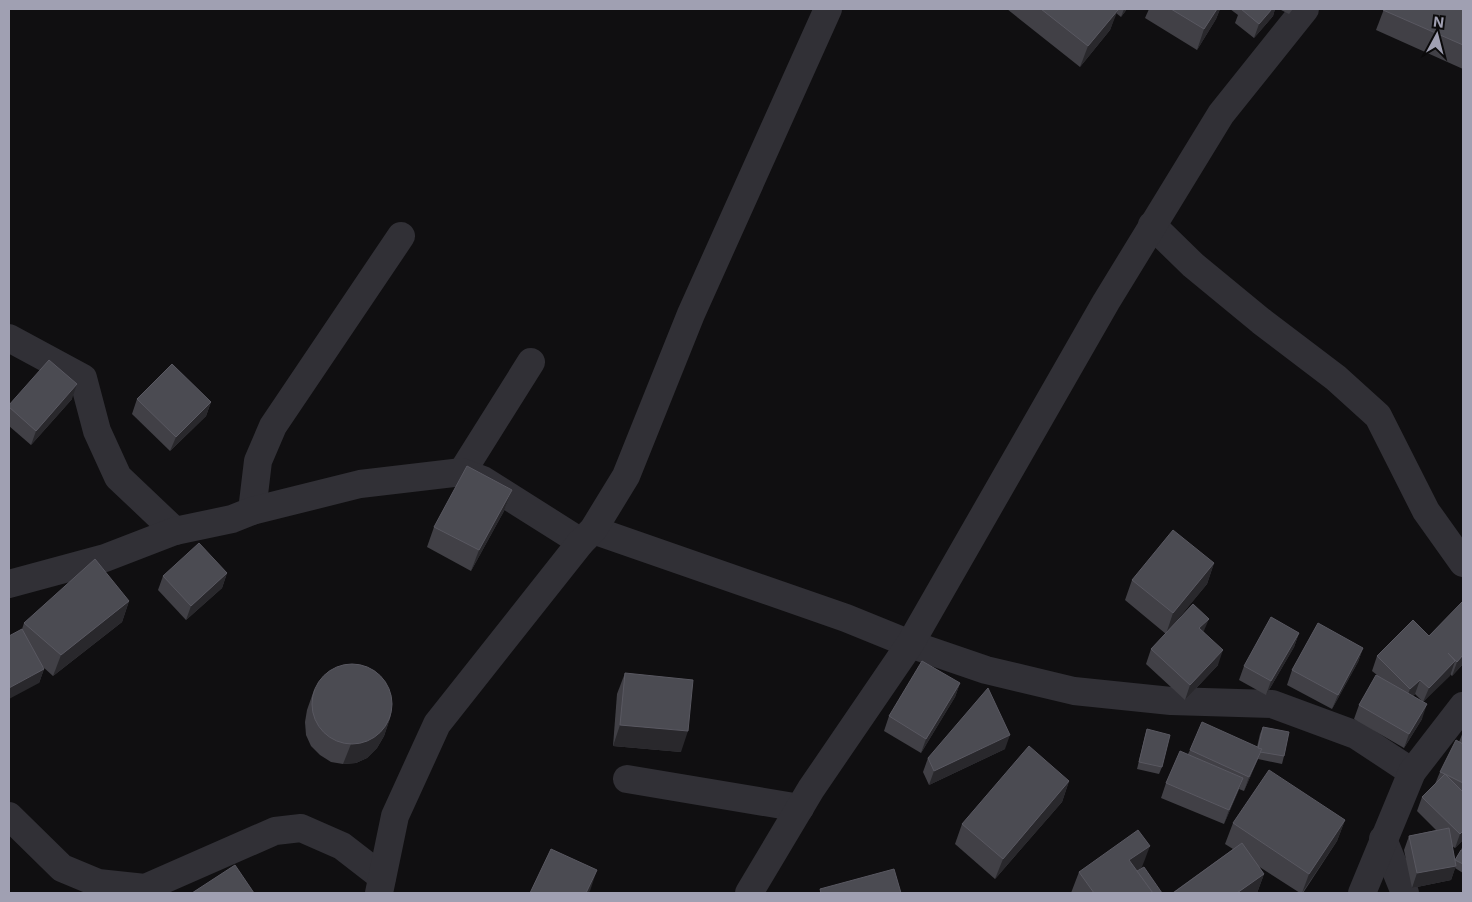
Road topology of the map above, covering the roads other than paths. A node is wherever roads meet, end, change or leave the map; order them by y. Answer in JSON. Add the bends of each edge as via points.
{"nodes":[{"id":1,"x":828,"y":9,"type":"edge"},
{"id":2,"x":1305,"y":9,"type":"edge"},
{"id":3,"x":1152,"y":225,"type":"junction"},
{"id":4,"x":402,"y":236,"type":"dead end"},
{"id":5,"x":9,"y":338,"type":"edge"},
{"id":6,"x":531,"y":362,"type":"dead end"},
{"id":7,"x":462,"y":472,"type":"junction"},
{"id":8,"x":252,"y":511,"type":"junction"},
{"id":9,"x":175,"y":530,"type":"junction"},
{"id":10,"x":587,"y":536,"type":"junction"},
{"id":11,"x":1463,"y":563,"type":"edge"},
{"id":12,"x":9,"y":584,"type":"edge"},
{"id":13,"x":910,"y":644,"type":"junction"},
{"id":14,"x":1463,"y":706,"type":"edge"},
{"id":15,"x":1412,"y":772,"type":"junction"},
{"id":16,"x":628,"y":780,"type":"dead end"},
{"id":17,"x":800,"y":808,"type":"junction"},
{"id":18,"x":9,"y":816,"type":"edge"},
{"id":19,"x":1383,"y":839,"type":"junction"},
{"id":20,"x":381,"y":889,"type":"edge"},
{"id":21,"x":749,"y":893,"type":"edge"},
{"id":22,"x":1362,"y":893,"type":"edge"},
{"id":23,"x":1405,"y":893,"type":"edge"}],
"edges":[{"from":1,"to":10,"type":"street","via":[[691,314],[626,476]]},
{"from":2,"to":3,"type":"street","via":[[1221,114]]},
{"from":3,"to":11,"type":"street","via":[[1193,265],[1336,378],[1378,416],[1426,511]]},
{"from":3,"to":13,"type":"street"},
{"from":4,"to":8,"type":"street","via":[[273,426],[258,461]]},
{"from":5,"to":9,"type":"street","via":[[83,378],[97,430],[118,477]]},
{"from":6,"to":7,"type":"street"},
{"from":7,"to":8,"type":"street","via":[[360,484]]},
{"from":7,"to":10,"type":"street"},
{"from":8,"to":9,"type":"street","via":[[232,519]]},
{"from":9,"to":12,"type":"street","via":[[105,558]]},
{"from":10,"to":13,"type":"street","via":[[846,618]]},
{"from":10,"to":20,"type":"street","via":[[437,724],[395,816]]},
{"from":13,"to":15,"type":"street","via":[[986,670],[1074,691],[1171,701],[1272,704],[1356,735]]},
{"from":13,"to":17,"type":"street"},
{"from":14,"to":15,"type":"street"},
{"from":15,"to":19,"type":"street"},
{"from":16,"to":17,"type":"street"},
{"from":17,"to":21,"type":"street"},
{"from":18,"to":20,"type":"street","via":[[62,868],[98,883],[145,888],[275,831],[301,828],[342,846]]},
{"from":19,"to":22,"type":"street"},
{"from":19,"to":23,"type":"street"}]}
